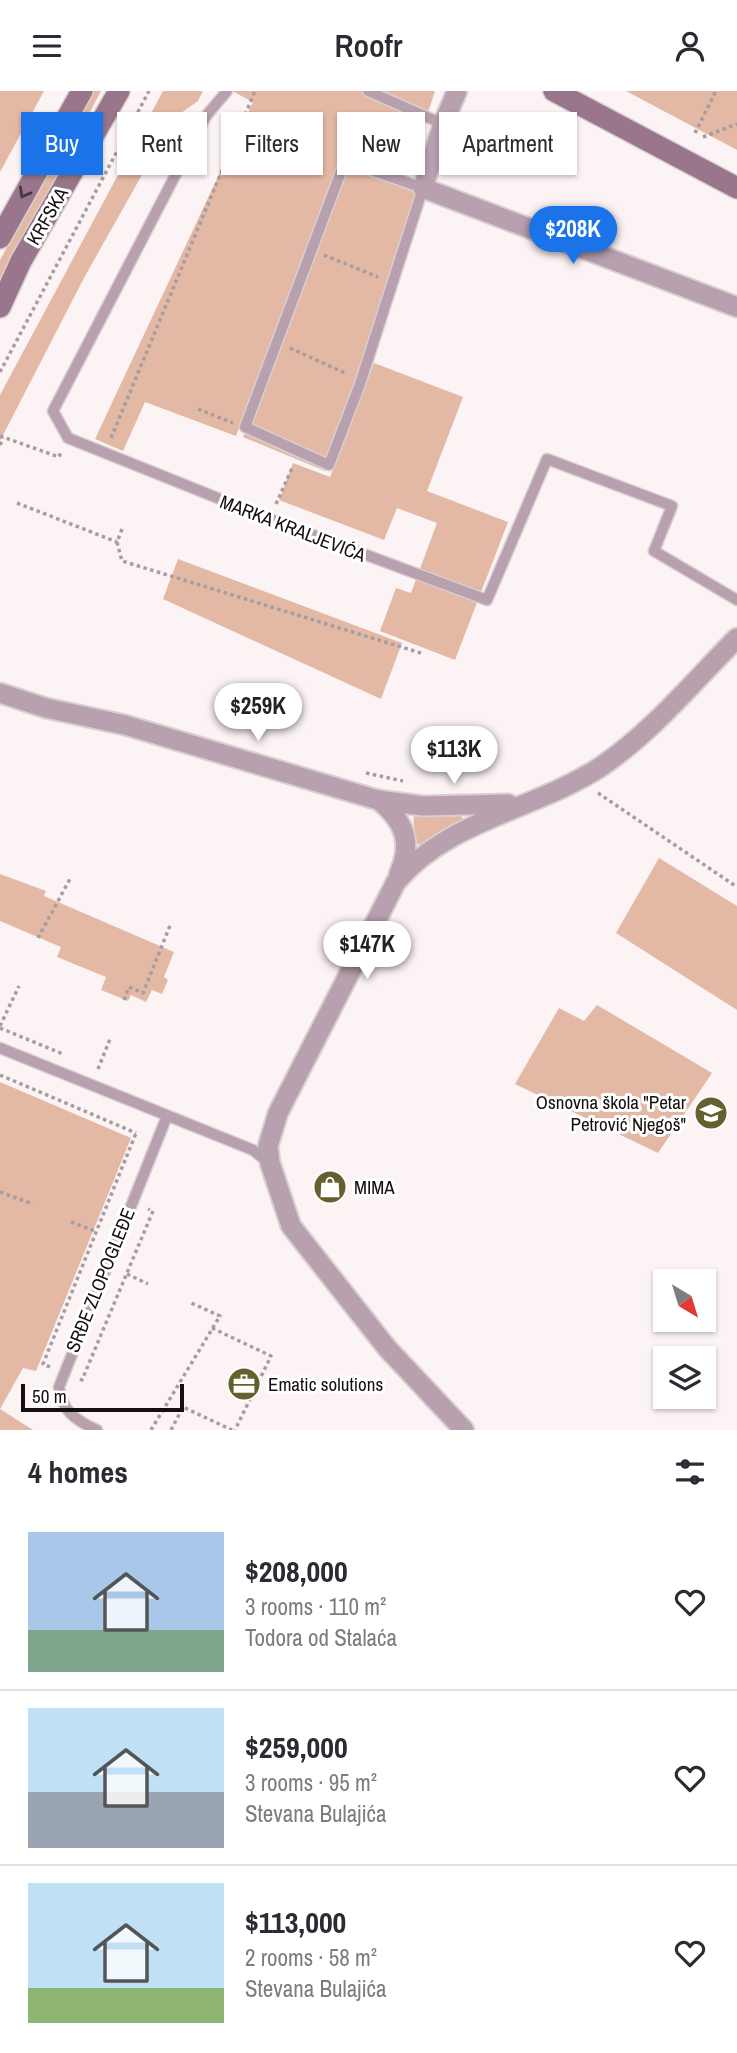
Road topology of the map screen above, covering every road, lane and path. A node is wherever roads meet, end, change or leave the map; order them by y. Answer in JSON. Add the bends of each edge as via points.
{"nodes":[{"id":1,"x":82,"y":91,"type":"edge"},
{"id":2,"x":119,"y":91,"type":"edge"},
{"id":3,"x":149,"y":91,"type":"edge"},
{"id":4,"x":227,"y":91,"type":"edge"},
{"id":5,"x":255,"y":91,"type":"edge"},
{"id":6,"x":368,"y":91,"type":"edge"},
{"id":7,"x":457,"y":91,"type":"edge"},
{"id":8,"x":554,"y":91,"type":"edge"},
{"id":9,"x":716,"y":91,"type":"edge"},
{"id":10,"x":448,"y":112,"type":"edge"},
{"id":11,"x":439,"y":122,"type":"edge"},
{"id":12,"x":737,"y":124,"type":"edge"},
{"id":13,"x":695,"y":133,"type":"dead end"},
{"id":14,"x":439,"y":137,"type":"edge"},
{"id":15,"x":703,"y":137,"type":"dead end"},
{"id":16,"x":423,"y":188,"type":"junction"},
{"id":17,"x":737,"y":188,"type":"edge"},
{"id":18,"x":0,"y":238,"type":"edge"},
{"id":19,"x":312,"y":250,"type":"junction"},
{"id":20,"x":393,"y":283,"type":"junction"},
{"id":21,"x":0,"y":307,"type":"edge"},
{"id":22,"x":737,"y":307,"type":"edge"},
{"id":23,"x":277,"y":342,"type":"junction"},
{"id":24,"x":0,"y":373,"type":"edge"},
{"id":25,"x":361,"y":380,"type":"junction"},
{"id":26,"x":198,"y":409,"type":"dead end"},
{"id":27,"x":245,"y":427,"type":"junction"},
{"id":28,"x":2,"y":437,"type":"edge"},
{"id":29,"x":68,"y":438,"type":"junction"},
{"id":30,"x":0,"y":445,"type":"edge"},
{"id":31,"x":299,"y":451,"type":"junction"},
{"id":32,"x":105,"y":453,"type":"junction"},
{"id":33,"x":17,"y":503,"type":"dead end"},
{"id":34,"x":270,"y":519,"type":"junction"},
{"id":35,"x":122,"y":529,"type":"dead end"},
{"id":36,"x":117,"y":542,"type":"junction"},
{"id":37,"x":737,"y":600,"type":"edge"},
{"id":38,"x":737,"y":638,"type":"edge"},
{"id":39,"x":424,"y":654,"type":"dead end"},
{"id":40,"x":0,"y":693,"type":"edge"},
{"id":41,"x":0,"y":700,"type":"edge"},
{"id":42,"x":23,"y":702,"type":"junction"},
{"id":43,"x":358,"y":771,"type":"dead end"},
{"id":44,"x":579,"y":779,"type":"junction"},
{"id":45,"x":410,"y":782,"type":"dead end"},
{"id":46,"x":378,"y":800,"type":"junction"},
{"id":47,"x":529,"y":802,"type":"junction"},
{"id":48,"x":71,"y":877,"type":"dead end"},
{"id":49,"x":396,"y":882,"type":"junction"},
{"id":50,"x":737,"y":887,"type":"edge"},
{"id":51,"x":171,"y":923,"type":"dead end"},
{"id":52,"x":38,"y":938,"type":"dead end"},
{"id":53,"x":19,"y":986,"type":"dead end"},
{"id":54,"x":124,"y":1000,"type":"dead end"},
{"id":55,"x":0,"y":1025,"type":"edge"},
{"id":56,"x":110,"y":1039,"type":"dead end"},
{"id":57,"x":0,"y":1048,"type":"edge"},
{"id":58,"x":98,"y":1069,"type":"dead end"},
{"id":59,"x":0,"y":1075,"type":"edge"},
{"id":60,"x":167,"y":1117,"type":"junction"},
{"id":61,"x":136,"y":1133,"type":"junction"},
{"id":62,"x":156,"y":1142,"type":"junction"},
{"id":63,"x":270,"y":1163,"type":"junction"},
{"id":64,"x":0,"y":1192,"type":"edge"},
{"id":65,"x":33,"y":1204,"type":"dead end"},
{"id":66,"x":153,"y":1211,"type":"dead end"},
{"id":67,"x":71,"y":1222,"type":"dead end"},
{"id":68,"x":96,"y":1232,"type":"junction"},
{"id":69,"x":127,"y":1274,"type":"junction"},
{"id":70,"x":148,"y":1284,"type":"dead end"},
{"id":71,"x":189,"y":1302,"type":"dead end"},
{"id":72,"x":212,"y":1328,"type":"junction"},
{"id":73,"x":62,"y":1372,"type":"junction"},
{"id":74,"x":97,"y":1430,"type":"edge"},
{"id":75,"x":150,"y":1430,"type":"edge"},
{"id":76,"x":171,"y":1430,"type":"edge"},
{"id":77,"x":233,"y":1430,"type":"edge"},
{"id":78,"x":464,"y":1430,"type":"edge"}],
"edges":[{"from":1,"to":18,"type":"main road","name":"KRFSKA","one_way":true},
{"from":2,"to":21,"type":"main road","name":"KRFSKA"},
{"from":3,"to":24,"type":"path"},
{"from":4,"to":29,"type":"lane","via":[[206,116],[53,411]]},
{"from":5,"to":32,"type":"path"},
{"from":6,"to":11,"type":"lane"},
{"from":7,"to":10,"type":"street"},
{"from":8,"to":17,"type":"main road"},
{"from":9,"to":13,"type":"path"},
{"from":12,"to":15,"type":"path"},
{"from":14,"to":16,"type":"street"},
{"from":16,"to":19,"type":"lane","via":[[345,161]]},
{"from":16,"to":20,"type":"lane"},
{"from":16,"to":22,"type":"street"},
{"from":19,"to":20,"type":"path"},
{"from":19,"to":23,"type":"lane"},
{"from":20,"to":25,"type":"lane"},
{"from":23,"to":25,"type":"path"},
{"from":23,"to":27,"type":"lane"},
{"from":25,"to":31,"type":"lane","via":[[329,465]]},
{"from":26,"to":27,"type":"path"},
{"from":27,"to":31,"type":"lane"},
{"from":28,"to":29,"type":"path","via":[[59,457]]},
{"from":28,"to":30,"type":"path"},
{"from":29,"to":32,"type":"lane","name":"MARKA KRALJEVIĆA"},
{"from":31,"to":34,"type":"path"},
{"from":32,"to":34,"type":"lane","name":"MARKA KRALJEVIĆA"},
{"from":33,"to":36,"type":"path"},
{"from":34,"to":37,"type":"lane","name":"MARKA KRALJEVIĆA","via":[[487,600],[547,459],[672,506],[654,551]]},
{"from":35,"to":36,"type":"path"},
{"from":36,"to":39,"type":"path","via":[[122,561]]},
{"from":38,"to":44,"type":"street","via":[[654,725]]},
{"from":40,"to":42,"type":"street"},
{"from":41,"to":42,"type":"street"},
{"from":42,"to":46,"type":"street","via":[[125,725]]},
{"from":43,"to":45,"type":"path"},
{"from":44,"to":47,"type":"street"},
{"from":44,"to":50,"type":"path"},
{"from":46,"to":47,"type":"street","via":[[442,806]]},
{"from":46,"to":49,"type":"street","via":[[396,815],[407,846]]},
{"from":47,"to":49,"type":"street","via":[[443,842],[408,867]]},
{"from":48,"to":52,"type":"path"},
{"from":49,"to":63,"type":"street","via":[[278,1112],[268,1146]]},
{"from":51,"to":54,"type":"path","via":[[143,993],[130,987]]},
{"from":53,"to":55,"type":"path"},
{"from":56,"to":58,"type":"path"},
{"from":57,"to":60,"type":"lane"},
{"from":59,"to":61,"type":"path"},
{"from":60,"to":62,"type":"lane","name":"SRĐE ZLOPOGLEĐE"},
{"from":60,"to":63,"type":"lane","via":[[253,1150]]},
{"from":61,"to":62,"type":"path"},
{"from":61,"to":68,"type":"path"},
{"from":62,"to":73,"type":"lane","name":"SRĐE ZLOPOGLEĐE"},
{"from":63,"to":78,"type":"street","via":[[280,1202],[303,1245],[387,1348]]},
{"from":64,"to":65,"type":"path"},
{"from":66,"to":69,"type":"path"},
{"from":67,"to":68,"type":"path"},
{"from":68,"to":73,"type":"path","via":[[43,1364]]},
{"from":69,"to":70,"type":"path"},
{"from":69,"to":73,"type":"path","via":[[82,1380]]},
{"from":71,"to":72,"type":"path","via":[[220,1316]]},
{"from":72,"to":75,"type":"path"},
{"from":72,"to":77,"type":"path","via":[[271,1356]]},
{"from":73,"to":74,"type":"lane","name":"SRĐE ZLOPOGLEĐE","via":[[59,1387],[64,1406]]},
{"from":76,"to":77,"type":"path","via":[[183,1407]]}]}
